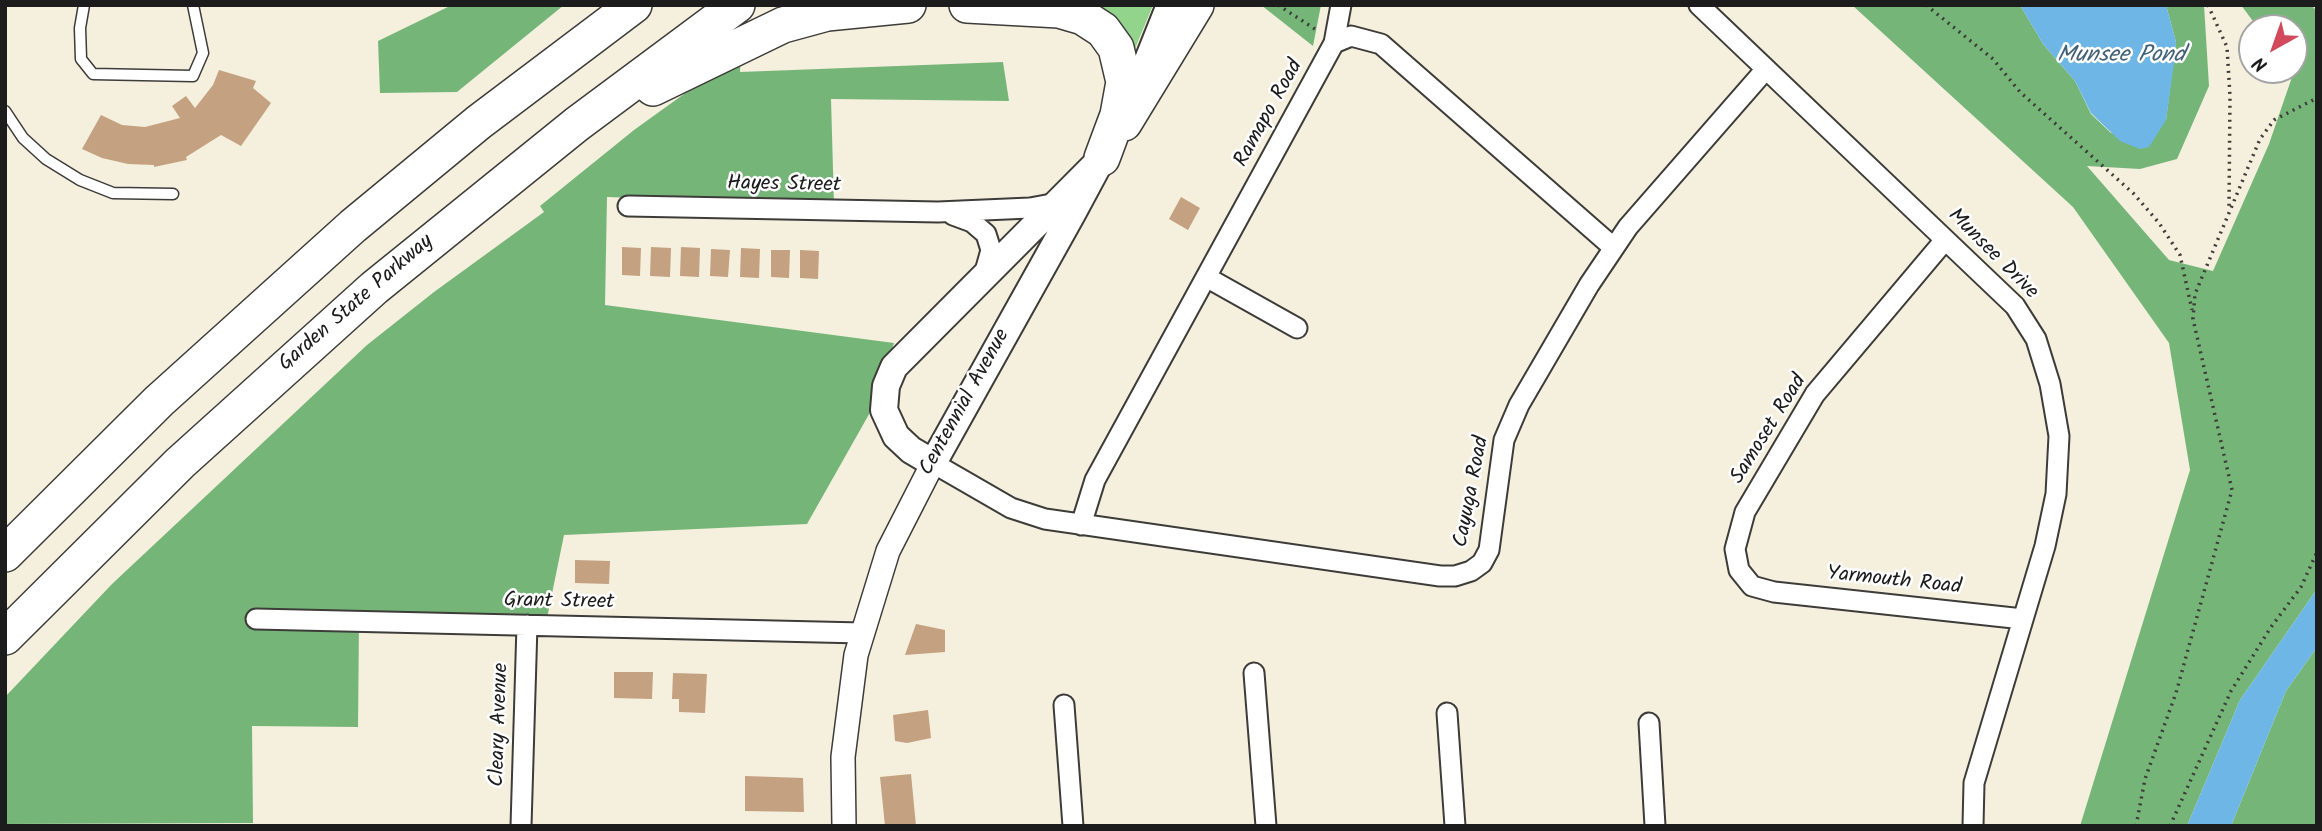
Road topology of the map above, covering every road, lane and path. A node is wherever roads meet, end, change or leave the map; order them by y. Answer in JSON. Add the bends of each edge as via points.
{"nodes":[{"id":1,"x":85,"y":5,"type":"edge"},
{"id":2,"x":193,"y":5,"type":"edge"},
{"id":3,"x":634,"y":5,"type":"edge"},
{"id":4,"x":737,"y":5,"type":"edge"},
{"id":5,"x":908,"y":5,"type":"edge"},
{"id":6,"x":967,"y":5,"type":"edge"},
{"id":7,"x":1170,"y":5,"type":"edge"},
{"id":8,"x":1196,"y":5,"type":"edge"},
{"id":9,"x":1278,"y":5,"type":"edge"},
{"id":10,"x":1341,"y":5,"type":"edge"},
{"id":11,"x":1699,"y":5,"type":"edge"},
{"id":12,"x":1926,"y":5,"type":"edge"},
{"id":13,"x":2208,"y":5,"type":"edge"},
{"id":14,"x":1334,"y":43,"type":"junction"},
{"id":15,"x":1766,"y":69,"type":"junction"},
{"id":16,"x":2317,"y":97,"type":"edge"},
{"id":17,"x":5,"y":111,"type":"edge"},
{"id":18,"x":1102,"y":158,"type":"junction"},
{"id":19,"x":173,"y":194,"type":"dead end"},
{"id":20,"x":1062,"y":201,"type":"junction"},
{"id":21,"x":474,"y":204,"type":"junction"},
{"id":22,"x":628,"y":206,"type":"dead end"},
{"id":23,"x":2228,"y":209,"type":"junction"},
{"id":24,"x":939,"y":212,"type":"junction"},
{"id":25,"x":1945,"y":240,"type":"junction"},
{"id":26,"x":1614,"y":248,"type":"junction"},
{"id":27,"x":1206,"y":277,"type":"junction"},
{"id":28,"x":983,"y":278,"type":"junction"},
{"id":29,"x":2193,"y":319,"type":"junction"},
{"id":30,"x":1297,"y":328,"type":"dead end"},
{"id":31,"x":933,"y":463,"type":"junction"},
{"id":32,"x":1082,"y":525,"type":"junction"},
{"id":33,"x":2317,"y":552,"type":"edge"},
{"id":34,"x":5,"y":554,"type":"edge"},
{"id":35,"x":1761,"y":588,"type":"joint"},
{"id":36,"x":256,"y":619,"type":"dead end"},
{"id":37,"x":2023,"y":619,"type":"junction"},
{"id":38,"x":527,"y":625,"type":"junction"},
{"id":39,"x":862,"y":633,"type":"junction"},
{"id":40,"x":5,"y":637,"type":"edge"},
{"id":41,"x":1254,"y":673,"type":"dead end"},
{"id":42,"x":1064,"y":705,"type":"dead end"},
{"id":43,"x":1447,"y":713,"type":"dead end"},
{"id":44,"x":1648,"y":723,"type":"dead end"},
{"id":45,"x":521,"y":826,"type":"edge"},
{"id":46,"x":844,"y":826,"type":"edge"},
{"id":47,"x":1073,"y":826,"type":"edge"},
{"id":48,"x":1266,"y":826,"type":"edge"},
{"id":49,"x":1455,"y":826,"type":"edge"},
{"id":50,"x":1655,"y":826,"type":"edge"},
{"id":51,"x":1973,"y":826,"type":"edge"},
{"id":52,"x":2136,"y":826,"type":"edge"},
{"id":53,"x":2170,"y":826,"type":"edge"}],
"edges":[{"from":1,"to":2,"type":"lane","via":[[81,59],[93,74],[193,76],[203,53]]},
{"from":3,"to":34,"type":"highway","via":[[353,226],[159,401]]},
{"from":4,"to":21,"type":"highway","name":"Garden State Parkway"},
{"from":5,"to":21,"type":"highway","via":[[827,13],[761,34],[638,97]]},
{"from":6,"to":18,"type":"highway","via":[[1059,10],[1083,17],[1103,30],[1120,59],[1124,82]]},
{"from":7,"to":18,"type":"main road","name":"Centennial Avenue"},
{"from":8,"to":18,"type":"highway"},
{"from":9,"to":14,"type":"path"},
{"from":10,"to":14,"type":"street"},
{"from":11,"to":15,"type":"street","name":"Munsee Drive"},
{"from":12,"to":29,"type":"path","via":[[1993,59],[2020,92],[2160,223],[2180,255]]},
{"from":13,"to":23,"type":"path","via":[[2227,47]]},
{"from":14,"to":26,"type":"street","via":[[1351,36],[1381,44]]},
{"from":14,"to":27,"type":"street","name":"Ramapo Road"},
{"from":15,"to":25,"type":"street","name":"Munsee Drive"},
{"from":15,"to":26,"type":"street","name":"Cayuga Road"},
{"from":16,"to":23,"type":"path","via":[[2266,128]]},
{"from":17,"to":19,"type":"lane","via":[[23,138],[80,180],[113,193]]},
{"from":18,"to":20,"type":"main road"},
{"from":18,"to":31,"type":"main road","name":"Centennial Avenue"},
{"from":20,"to":24,"type":"street","name":"Hayes Street","via":[[1030,208]]},
{"from":20,"to":28,"type":"main road"},
{"from":21,"to":40,"type":"highway","name":"Garden State Parkway","via":[[276,373]]},
{"from":22,"to":24,"type":"street","name":"Hayes Street"},
{"from":23,"to":29,"type":"path","via":[[2199,280]]},
{"from":24,"to":28,"type":"street","name":"Hayes Street","via":[[972,222],[986,234],[991,250]]},
{"from":25,"to":35,"type":"street","name":"Samoset Road","via":[[1815,394],[1745,512],[1735,549],[1739,570],[1752,586]]},
{"from":25,"to":37,"type":"street","name":"Munsee Drive","via":[[2015,306],[2036,339],[2050,384],[2059,436],[2056,494]]},
{"from":26,"to":32,"type":"street","name":"Cayuga Road","via":[[1519,405],[1504,440],[1489,550],[1471,572],[1440,576]]},
{"from":27,"to":30,"type":"street"},
{"from":27,"to":32,"type":"street","name":"Ramapo Road","via":[[1095,480]]},
{"from":28,"to":31,"type":"main road","via":[[910,348],[886,386],[884,410],[890,428],[902,444]]},
{"from":29,"to":52,"type":"path","via":[[2232,490],[2176,693],[2145,779]]},
{"from":31,"to":32,"type":"street","name":"Cayuga Road","via":[[1023,513]]},
{"from":31,"to":39,"type":"street","name":"Centennial Avenue","via":[[895,533]]},
{"from":33,"to":53,"type":"path","via":[[2301,587],[2231,691]]},
{"from":35,"to":37,"type":"street","name":"Yarmouth Road"},
{"from":36,"to":38,"type":"street","name":"Grant Street"},
{"from":37,"to":51,"type":"street","name":"Munsee Drive","via":[[1974,783]]},
{"from":38,"to":39,"type":"street","name":"Grant Street"},
{"from":38,"to":45,"type":"street","name":"Cleary Avenue"},
{"from":39,"to":46,"type":"street","name":"Centennial Avenue","via":[[846,715]]},
{"from":41,"to":48,"type":"street"},
{"from":42,"to":47,"type":"street"},
{"from":43,"to":49,"type":"street"},
{"from":44,"to":50,"type":"street"}]}
